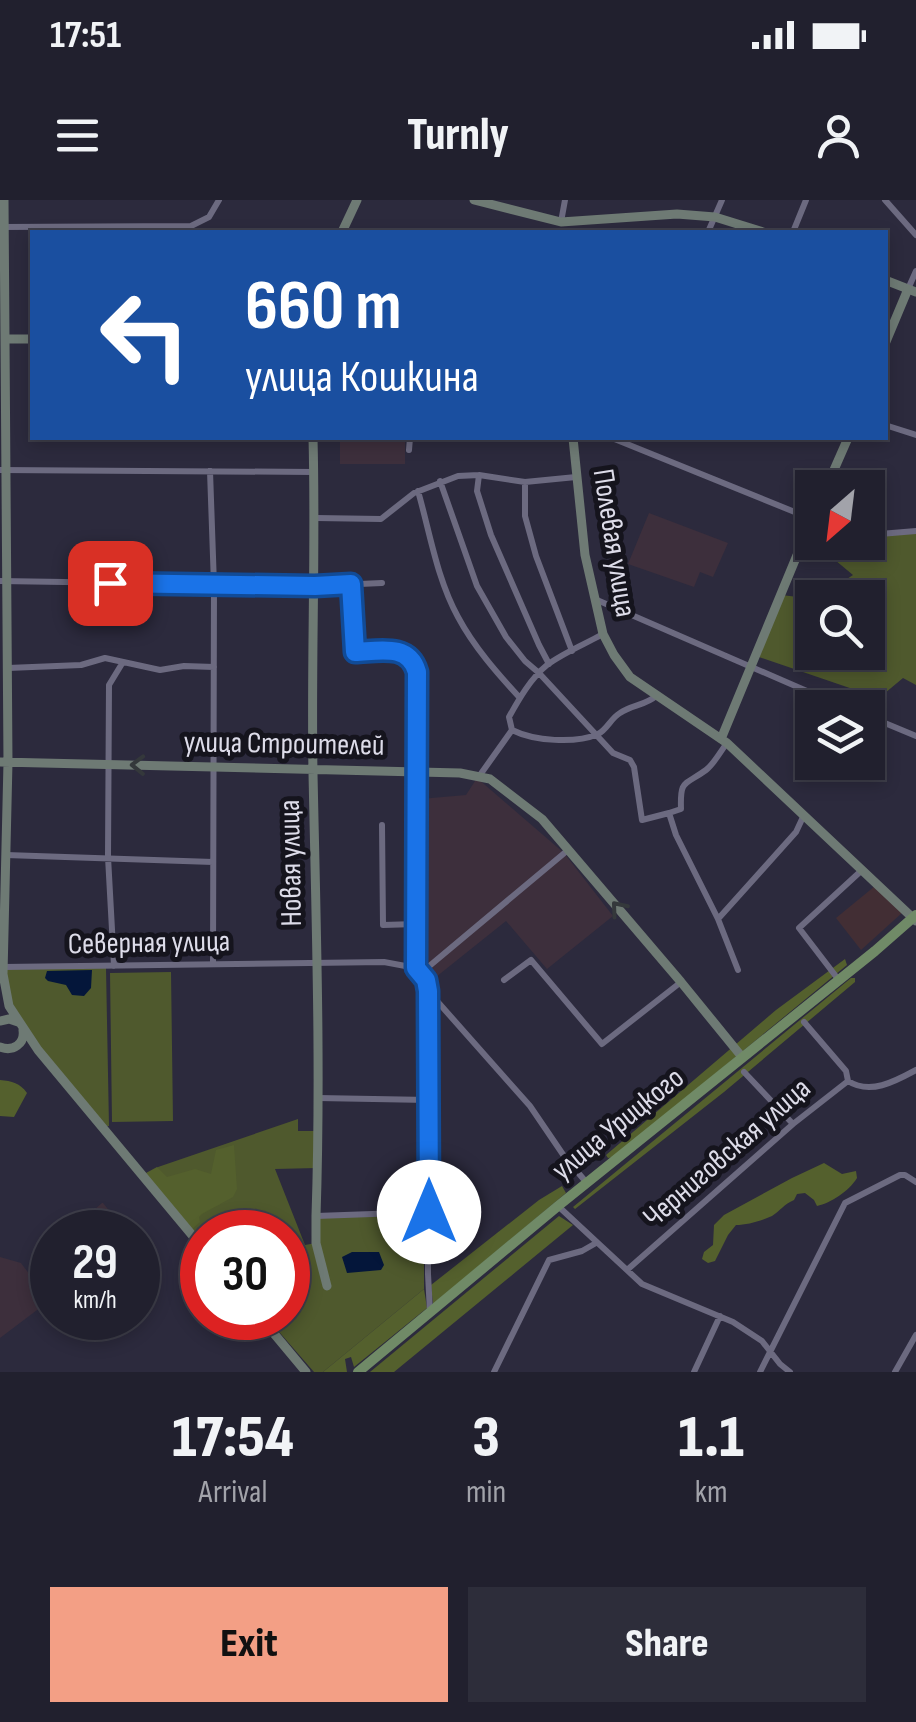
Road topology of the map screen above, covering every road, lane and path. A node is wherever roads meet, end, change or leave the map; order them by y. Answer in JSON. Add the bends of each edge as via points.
{"nodes":[{"id":1,"x":4,"y":200,"type":"edge"},
{"id":2,"x":219,"y":200,"type":"edge"},
{"id":3,"x":357,"y":200,"type":"edge"},
{"id":4,"x":474,"y":200,"type":"edge"},
{"id":5,"x":565,"y":200,"type":"edge"},
{"id":6,"x":722,"y":200,"type":"edge"},
{"id":7,"x":806,"y":200,"type":"edge"},
{"id":8,"x":885,"y":200,"type":"edge"},
{"id":9,"x":715,"y":217,"type":"junction"},
{"id":10,"x":561,"y":222,"type":"junction"},
{"id":11,"x":2,"y":227,"type":"edge"},
{"id":12,"x":579,"y":227,"type":"edge"},
{"id":13,"x":343,"y":230,"type":"edge"},
{"id":14,"x":709,"y":230,"type":"edge"},
{"id":15,"x":757,"y":230,"type":"edge"},
{"id":16,"x":795,"y":230,"type":"edge"},
{"id":17,"x":916,"y":235,"type":"edge"},
{"id":18,"x":916,"y":271,"type":"edge"},
{"id":19,"x":888,"y":281,"type":"edge"},
{"id":20,"x":912,"y":290,"type":"edge"},
{"id":21,"x":3,"y":333,"type":"edge"},
{"id":22,"x":888,"y":338,"type":"edge"},
{"id":23,"x":30,"y":339,"type":"edge"},
{"id":24,"x":888,"y":426,"type":"edge"},
{"id":25,"x":916,"y":435,"type":"edge"},
{"id":26,"x":313,"y":440,"type":"edge"},
{"id":27,"x":410,"y":440,"type":"edge"},
{"id":28,"x":573,"y":440,"type":"edge"},
{"id":29,"x":617,"y":440,"type":"edge"},
{"id":30,"x":847,"y":440,"type":"edge"},
{"id":31,"x":409,"y":450,"type":"dead end"},
{"id":32,"x":3,"y":470,"type":"edge"},
{"id":33,"x":834,"y":470,"type":"edge"},
{"id":34,"x":210,"y":471,"type":"junction"},
{"id":35,"x":314,"y":472,"type":"junction"},
{"id":36,"x":479,"y":475,"type":"junction"},
{"id":37,"x":576,"y":477,"type":"junction"},
{"id":38,"x":440,"y":481,"type":"junction"},
{"id":39,"x":526,"y":482,"type":"junction"},
{"id":40,"x":418,"y":491,"type":"junction"},
{"id":41,"x":795,"y":512,"type":"edge"},
{"id":42,"x":316,"y":518,"type":"junction"},
{"id":43,"x":916,"y":531,"type":"edge"},
{"id":44,"x":885,"y":534,"type":"edge"},
{"id":45,"x":795,"y":560,"type":"edge"},
{"id":46,"x":3,"y":581,"type":"edge"},
{"id":47,"x":382,"y":583,"type":"dead end"},
{"id":48,"x":214,"y":584,"type":"junction"},
{"id":49,"x":351,"y":584,"type":"junction"},
{"id":50,"x":315,"y":586,"type":"junction"},
{"id":51,"x":596,"y":600,"type":"junction"},
{"id":52,"x":603,"y":634,"type":"junction"},
{"id":53,"x":572,"y":651,"type":"junction"},
{"id":54,"x":123,"y":662,"type":"junction"},
{"id":55,"x":549,"y":664,"type":"junction"},
{"id":56,"x":214,"y":666,"type":"junction"},
{"id":57,"x":8,"y":668,"type":"junction"},
{"id":58,"x":750,"y":668,"type":"junction"},
{"id":59,"x":539,"y":674,"type":"junction"},
{"id":60,"x":803,"y":690,"type":"edge"},
{"id":61,"x":656,"y":696,"type":"junction"},
{"id":62,"x":520,"y":698,"type":"junction"},
{"id":63,"x":885,"y":723,"type":"edge"},
{"id":64,"x":512,"y":730,"type":"junction"},
{"id":65,"x":596,"y":734,"type":"junction"},
{"id":66,"x":916,"y":736,"type":"edge"},
{"id":67,"x":724,"y":741,"type":"junction"},
{"id":68,"x":4,"y":762,"type":"edge"},
{"id":69,"x":109,"y":764,"type":"junction"},
{"id":70,"x":214,"y":767,"type":"junction"},
{"id":71,"x":313,"y":769,"type":"junction"},
{"id":72,"x":417,"y":772,"type":"junction"},
{"id":73,"x":480,"y":775,"type":"junction"},
{"id":74,"x":669,"y":813,"type":"junction"},
{"id":75,"x":803,"y":817,"type":"junction"},
{"id":76,"x":382,"y":825,"type":"dead end"},
{"id":77,"x":568,"y":850,"type":"junction"},
{"id":78,"x":6,"y":855,"type":"junction"},
{"id":79,"x":108,"y":857,"type":"junction"},
{"id":80,"x":213,"y":862,"type":"junction"},
{"id":81,"x":861,"y":871,"type":"junction"},
{"id":82,"x":718,"y":918,"type":"junction"},
{"id":83,"x":915,"y":918,"type":"edge"},
{"id":84,"x":416,"y":924,"type":"junction"},
{"id":85,"x":318,"y":963,"type":"junction"},
{"id":86,"x":212,"y":964,"type":"junction"},
{"id":87,"x":114,"y":966,"type":"junction"},
{"id":88,"x":3,"y":968,"type":"junction"},
{"id":89,"x":418,"y":970,"type":"junction"},
{"id":90,"x":738,"y":970,"type":"dead end"},
{"id":91,"x":504,"y":980,"type":"dead end"},
{"id":92,"x":838,"y":980,"type":"junction"},
{"id":93,"x":681,"y":982,"type":"junction"},
{"id":94,"x":428,"y":991,"type":"junction"},
{"id":95,"x":9,"y":1006,"type":"junction"},
{"id":96,"x":0,"y":1020,"type":"edge"},
{"id":97,"x":804,"y":1022,"type":"dead end"},
{"id":98,"x":22,"y":1028,"type":"junction"},
{"id":99,"x":2,"y":1048,"type":"edge"},
{"id":100,"x":38,"y":1050,"type":"junction"},
{"id":101,"x":742,"y":1057,"type":"junction"},
{"id":102,"x":916,"y":1070,"type":"edge"},
{"id":103,"x":744,"y":1072,"type":"dead end"},
{"id":104,"x":848,"y":1080,"type":"junction"},
{"id":105,"x":318,"y":1098,"type":"junction"},
{"id":106,"x":429,"y":1100,"type":"junction"},
{"id":107,"x":792,"y":1124,"type":"junction"},
{"id":108,"x":586,"y":1182,"type":"junction"},
{"id":109,"x":916,"y":1182,"type":"edge"},
{"id":110,"x":558,"y":1206,"type":"junction"},
{"id":111,"x":429,"y":1212,"type":"junction"},
{"id":112,"x":316,"y":1216,"type":"junction"},
{"id":113,"x":180,"y":1221,"type":"edge"},
{"id":114,"x":596,"y":1243,"type":"junction"},
{"id":115,"x":626,"y":1270,"type":"junction"},
{"id":116,"x":326,"y":1286,"type":"dead end"},
{"id":117,"x":430,"y":1314,"type":"junction"},
{"id":118,"x":720,"y":1316,"type":"junction"},
{"id":119,"x":916,"y":1335,"type":"edge"},
{"id":120,"x":280,"y":1340,"type":"edge"},
{"id":121,"x":770,"y":1351,"type":"junction"},
{"id":122,"x":306,"y":1372,"type":"edge"},
{"id":123,"x":358,"y":1372,"type":"edge"},
{"id":124,"x":494,"y":1372,"type":"edge"},
{"id":125,"x":694,"y":1372,"type":"edge"},
{"id":126,"x":760,"y":1372,"type":"edge"},
{"id":127,"x":790,"y":1372,"type":"edge"},
{"id":128,"x":895,"y":1372,"type":"edge"}],
"edges":[{"from":1,"to":11,"type":"street"},
{"from":2,"to":11,"type":"street","via":[[208,218],[191,226]]},
{"from":3,"to":13,"type":"street"},
{"from":4,"to":10,"type":"street"},
{"from":5,"to":10,"type":"street"},
{"from":6,"to":9,"type":"street"},
{"from":7,"to":16,"type":"street"},
{"from":8,"to":17,"type":"street"},
{"from":9,"to":12,"type":"street","via":[[677,214]]},
{"from":9,"to":14,"type":"street"},
{"from":9,"to":15,"type":"street"},
{"from":10,"to":12,"type":"street"},
{"from":11,"to":21,"type":"street"},
{"from":18,"to":20,"type":"street"},
{"from":19,"to":20,"type":"street"},
{"from":20,"to":22,"type":"street"},
{"from":21,"to":23,"type":"street"},
{"from":21,"to":32,"type":"street"},
{"from":24,"to":25,"type":"street"},
{"from":26,"to":35,"type":"street","name":"Новая улица"},
{"from":27,"to":31,"type":"street"},
{"from":28,"to":37,"type":"street","name":"Полевая улица"},
{"from":29,"to":41,"type":"street"},
{"from":30,"to":33,"type":"street"},
{"from":32,"to":34,"type":"street"},
{"from":32,"to":46,"type":"street"},
{"from":34,"to":35,"type":"street"},
{"from":34,"to":48,"type":"street"},
{"from":35,"to":42,"type":"street","name":"Новая улица"},
{"from":36,"to":38,"type":"street"},
{"from":36,"to":39,"type":"street"},
{"from":36,"to":55,"type":"street","via":[[477,491],[491,535]]},
{"from":37,"to":39,"type":"street"},
{"from":37,"to":51,"type":"street","name":"Полевая улица"},
{"from":38,"to":40,"type":"street"},
{"from":38,"to":59,"type":"street","via":[[477,586],[506,637]]},
{"from":39,"to":53,"type":"street","via":[[536,556]]},
{"from":40,"to":42,"type":"street","via":[[381,520]]},
{"from":40,"to":62,"type":"street","via":[[457,615]]},
{"from":42,"to":50,"type":"street","name":"Новая улица"},
{"from":43,"to":44,"type":"street"},
{"from":45,"to":58,"type":"street"},
{"from":46,"to":48,"type":"street"},
{"from":46,"to":57,"type":"street"},
{"from":47,"to":49,"type":"street"},
{"from":48,"to":50,"type":"street"},
{"from":48,"to":56,"type":"street"},
{"from":49,"to":50,"type":"street"},
{"from":49,"to":72,"type":"street","via":[[355,652],[400,651],[414,663]]},
{"from":50,"to":71,"type":"street","name":"Новая улица"},
{"from":51,"to":52,"type":"street","name":"Полевая улица"},
{"from":51,"to":58,"type":"street"},
{"from":52,"to":53,"type":"street"},
{"from":52,"to":61,"type":"street","name":"Полевая улица","via":[[630,678]]},
{"from":53,"to":55,"type":"street"},
{"from":54,"to":56,"type":"street","via":[[160,670]]},
{"from":54,"to":57,"type":"street"},
{"from":54,"to":69,"type":"street","via":[[109,686]]},
{"from":55,"to":59,"type":"street"},
{"from":56,"to":70,"type":"street"},
{"from":57,"to":68,"type":"street"},
{"from":58,"to":60,"type":"street"},
{"from":58,"to":67,"type":"street"},
{"from":59,"to":62,"type":"street"},
{"from":59,"to":65,"type":"street"},
{"from":61,"to":65,"type":"street","via":[[618,714]]},
{"from":61,"to":67,"type":"street","name":"Полевая улица"},
{"from":62,"to":64,"type":"street","via":[[509,717]]},
{"from":63,"to":66,"type":"street"},
{"from":64,"to":65,"type":"street","via":[[547,740]]},
{"from":64,"to":73,"type":"street"},
{"from":65,"to":74,"type":"street","via":[[612,753],[630,760],[642,820]]},
{"from":67,"to":74,"type":"street","via":[[709,768],[680,788],[681,809]]},
{"from":67,"to":75,"type":"street","name":"Полевая улица"},
{"from":68,"to":69,"type":"street","name":"улица Строителей"},
{"from":68,"to":78,"type":"street"},
{"from":70,"to":69,"type":"street","name":"улица Строителей","one_way":true},
{"from":69,"to":79,"type":"street"},
{"from":70,"to":71,"type":"street","name":"улица Строителей"},
{"from":70,"to":80,"type":"street"},
{"from":71,"to":72,"type":"street","name":"улица Строителей"},
{"from":71,"to":85,"type":"street","name":"Новая улица"},
{"from":72,"to":73,"type":"street","name":"улица Строителей"},
{"from":72,"to":84,"type":"street"},
{"from":73,"to":77,"type":"street","via":[[542,819]]},
{"from":74,"to":82,"type":"street"},
{"from":75,"to":81,"type":"street","name":"Полевая улица"},
{"from":75,"to":82,"type":"street"},
{"from":76,"to":84,"type":"street","via":[[383,924]]},
{"from":77,"to":89,"type":"street"},
{"from":93,"to":77,"type":"street","one_way":true},
{"from":78,"to":79,"type":"street"},
{"from":78,"to":88,"type":"street"},
{"from":79,"to":80,"type":"street"},
{"from":79,"to":87,"type":"street"},
{"from":80,"to":86,"type":"street"},
{"from":81,"to":83,"type":"street","name":"Полевая улица"},
{"from":81,"to":92,"type":"street","via":[[799,928]]},
{"from":82,"to":90,"type":"street"},
{"from":83,"to":92,"type":"main road","name":"улица Урицкого"},
{"from":84,"to":89,"type":"street"},
{"from":85,"to":86,"type":"street","name":"Северная улица"},
{"from":85,"to":89,"type":"street","name":"Северная улица","via":[[384,962]]},
{"from":85,"to":105,"type":"street","name":"Новая улица"},
{"from":86,"to":87,"type":"street","name":"Северная улица"},
{"from":87,"to":88,"type":"street","name":"Северная улица"},
{"from":88,"to":95,"type":"street"},
{"from":89,"to":94,"type":"street"},
{"from":91,"to":93,"type":"street","via":[[531,960],[602,1044]]},
{"from":92,"to":101,"type":"main road","name":"улица Урицкого"},
{"from":93,"to":101,"type":"street"},
{"from":94,"to":106,"type":"street"},
{"from":94,"to":108,"type":"street","via":[[530,1106]]},
{"from":95,"to":96,"type":"street"},
{"from":95,"to":98,"type":"street"},
{"from":96,"to":98,"type":"street","via":[[12,1019]]},
{"from":97,"to":104,"type":"street"},
{"from":98,"to":99,"type":"street","via":[[22,1042]]},
{"from":98,"to":100,"type":"street"},
{"from":99,"to":100,"type":"street"},
{"from":100,"to":113,"type":"street"},
{"from":101,"to":108,"type":"main road","name":"улица Урицкого"},
{"from":102,"to":104,"type":"street","name":"Черниговская улица","via":[[871,1089]]},
{"from":103,"to":107,"type":"street"},
{"from":104,"to":107,"type":"street","name":"Черниговская улица"},
{"from":105,"to":106,"type":"street"},
{"from":105,"to":112,"type":"street","name":"Новая улица"},
{"from":106,"to":111,"type":"street"},
{"from":107,"to":115,"type":"street","name":"Черниговская улица"},
{"from":108,"to":110,"type":"main road","name":"улица Урицкого"},
{"from":109,"to":121,"type":"street","via":[[900,1176],[845,1203]]},
{"from":110,"to":114,"type":"street"},
{"from":110,"to":117,"type":"main road","name":"улица Урицкого"},
{"from":111,"to":112,"type":"street"},
{"from":111,"to":117,"type":"street"},
{"from":112,"to":116,"type":"street","name":"Новая улица"},
{"from":114,"to":115,"type":"street"},
{"from":114,"to":124,"type":"street","via":[[544,1267]]},
{"from":115,"to":118,"type":"street","via":[[653,1290]]},
{"from":117,"to":123,"type":"main road","name":"улица Урицкого"},
{"from":118,"to":121,"type":"street"},
{"from":118,"to":125,"type":"street"},
{"from":119,"to":128,"type":"street"},
{"from":120,"to":122,"type":"street"},
{"from":121,"to":126,"type":"street"},
{"from":121,"to":127,"type":"street"}]}
